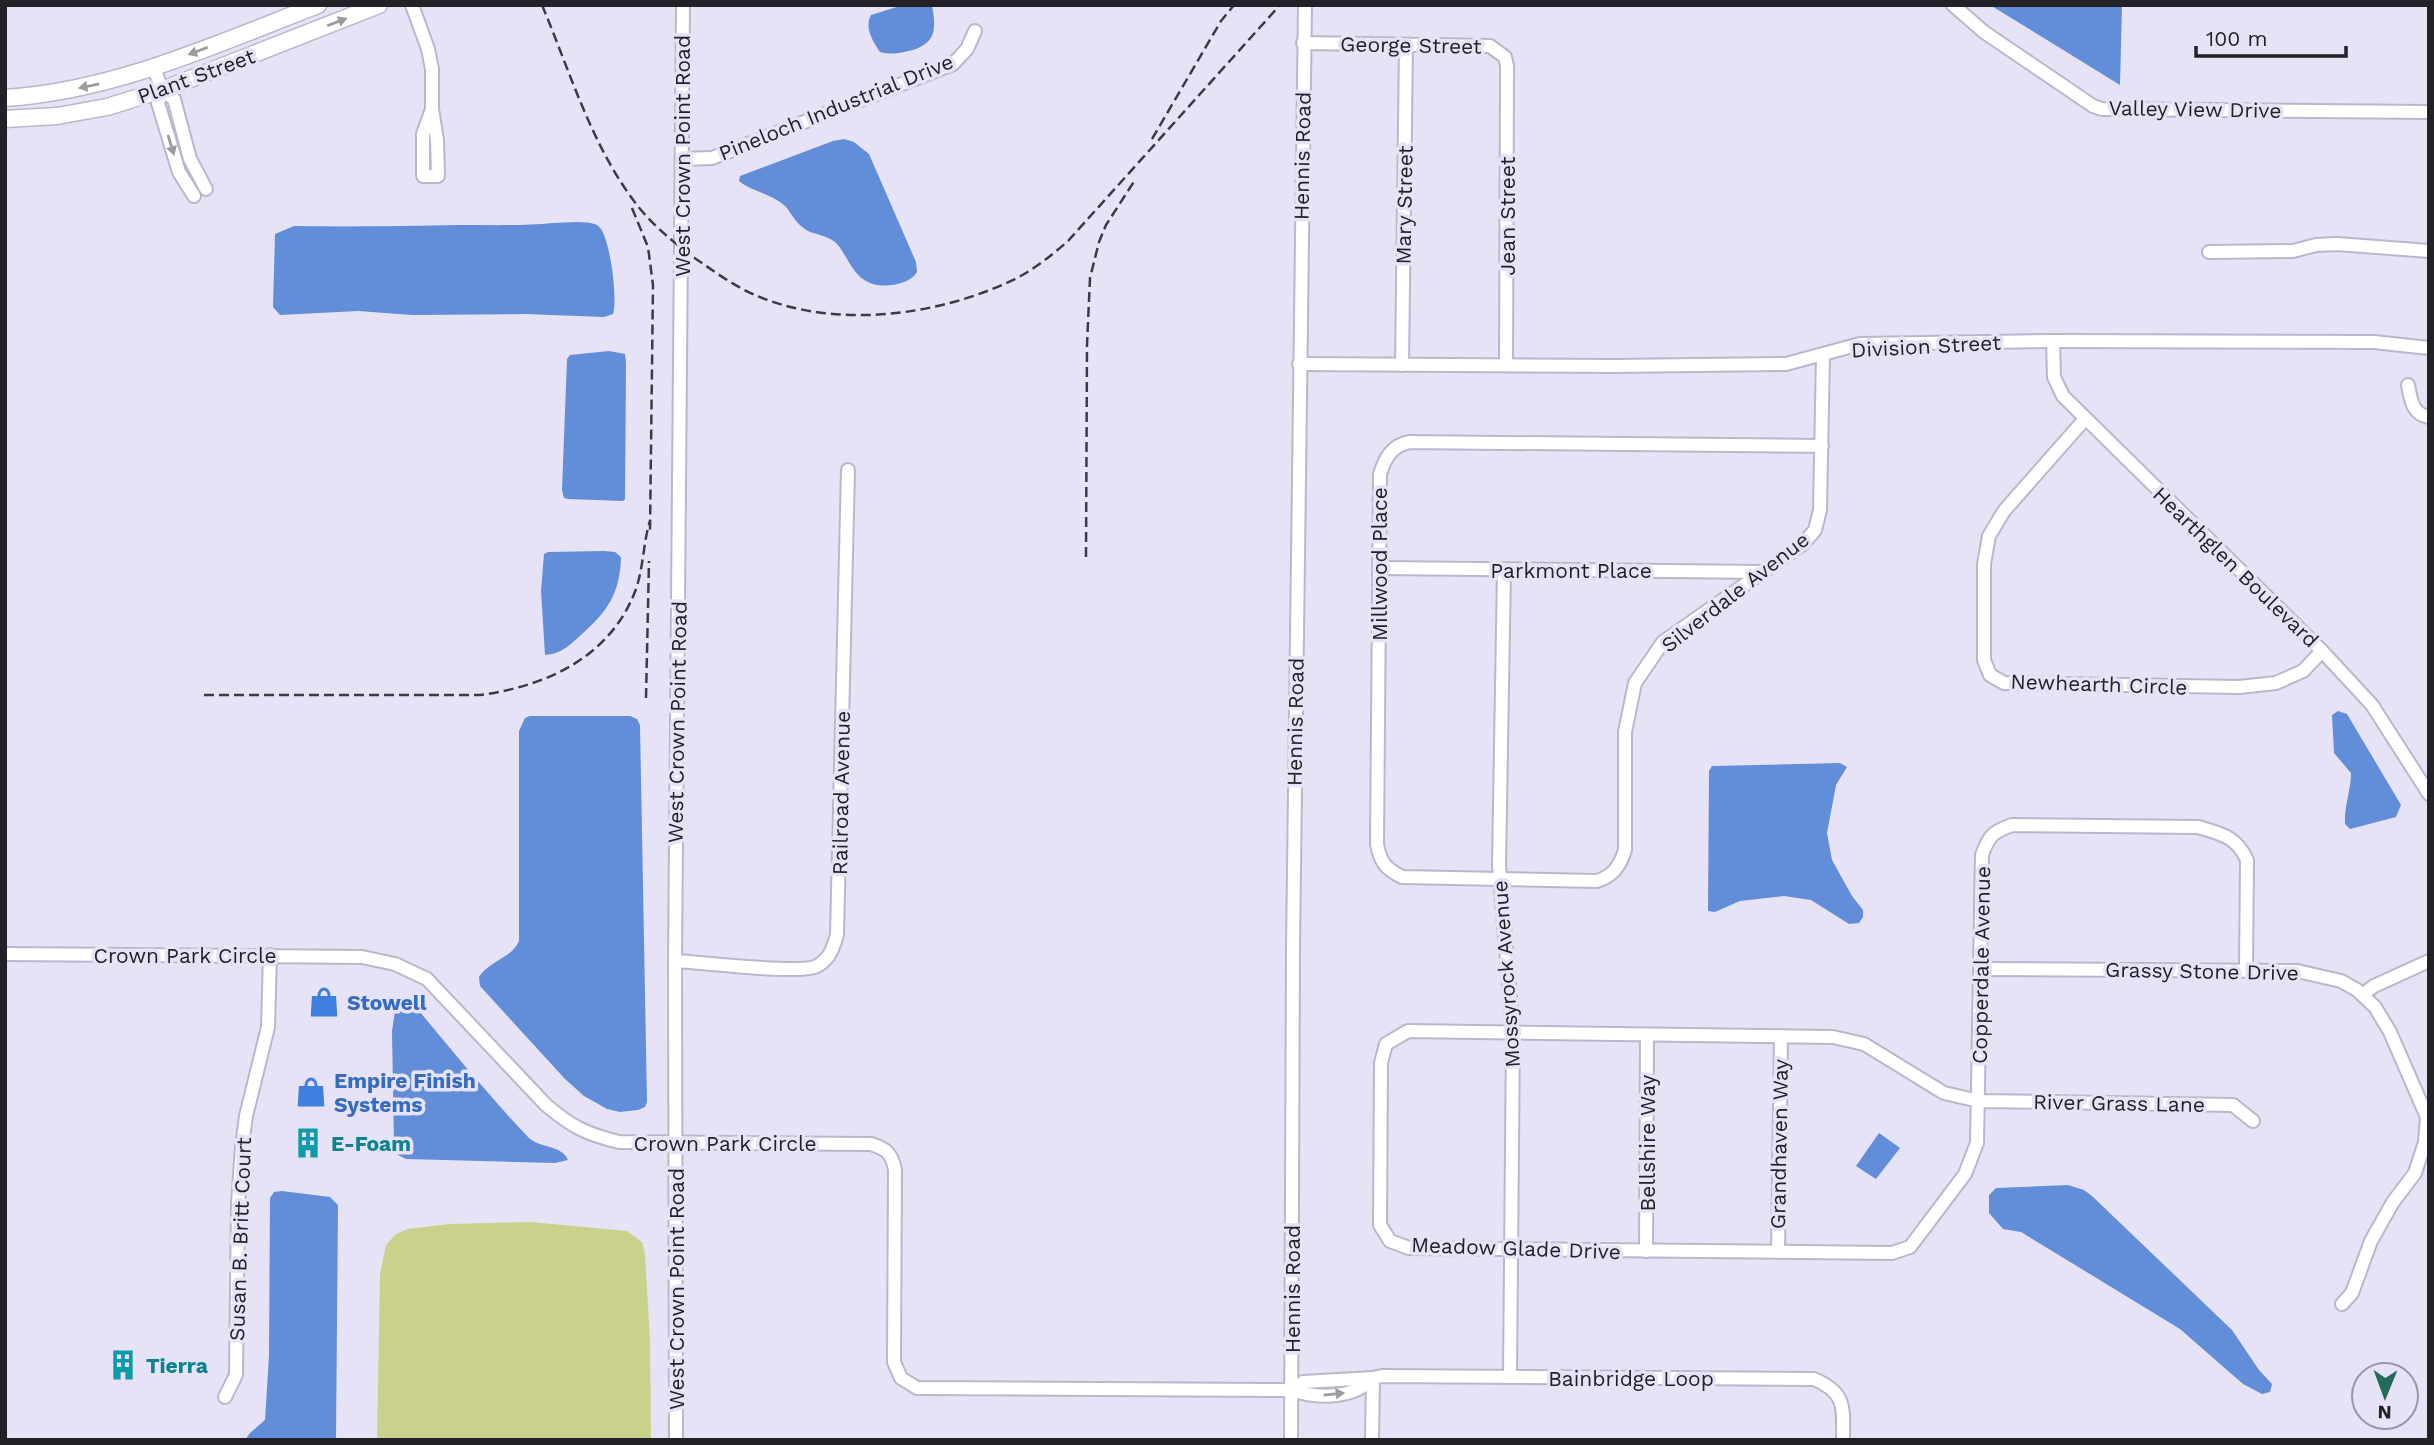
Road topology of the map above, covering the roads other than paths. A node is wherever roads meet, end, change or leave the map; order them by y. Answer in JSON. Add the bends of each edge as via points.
{"nodes":[{"id":1,"x":318,"y":5,"type":"edge"},
{"id":2,"x":379,"y":5,"type":"edge"},
{"id":3,"x":412,"y":5,"type":"edge"},
{"id":4,"x":684,"y":5,"type":"edge"},
{"id":5,"x":1305,"y":5,"type":"edge"},
{"id":6,"x":1953,"y":5,"type":"edge"},
{"id":7,"x":366,"y":9,"type":"edge"},
{"id":8,"x":975,"y":31,"type":"dead end"},
{"id":9,"x":1303,"y":43,"type":"junction"},
{"id":10,"x":1406,"y":45,"type":"junction"},
{"id":11,"x":1507,"y":66,"type":"joint"},
{"id":12,"x":154,"y":68,"type":"junction"},
{"id":13,"x":162,"y":90,"type":"junction"},
{"id":14,"x":5,"y":98,"type":"edge"},
{"id":15,"x":432,"y":108,"type":"junction"},
{"id":16,"x":2429,"y":112,"type":"edge"},
{"id":17,"x":5,"y":119,"type":"edge"},
{"id":18,"x":682,"y":159,"type":"junction"},
{"id":19,"x":206,"y":189,"type":"dead end"},
{"id":20,"x":194,"y":196,"type":"dead end"},
{"id":21,"x":2429,"y":251,"type":"edge"},
{"id":22,"x":2209,"y":252,"type":"dead end"},
{"id":23,"x":2053,"y":341,"type":"junction"},
{"id":24,"x":2429,"y":348,"type":"edge"},
{"id":25,"x":1823,"y":355,"type":"junction"},
{"id":26,"x":1299,"y":364,"type":"junction"},
{"id":27,"x":1402,"y":365,"type":"junction"},
{"id":28,"x":1506,"y":365,"type":"junction"},
{"id":29,"x":2408,"y":385,"type":"dead end"},
{"id":30,"x":2429,"y":417,"type":"edge"},
{"id":31,"x":2085,"y":419,"type":"junction"},
{"id":32,"x":1822,"y":446,"type":"junction"},
{"id":33,"x":848,"y":470,"type":"dead end"},
{"id":34,"x":1379,"y":568,"type":"junction"},
{"id":35,"x":1504,"y":570,"type":"junction"},
{"id":36,"x":1763,"y":572,"type":"junction"},
{"id":37,"x":2322,"y":651,"type":"junction"},
{"id":38,"x":2429,"y":794,"type":"edge"},
{"id":39,"x":1500,"y":880,"type":"junction"},
{"id":40,"x":5,"y":954,"type":"edge"},
{"id":41,"x":270,"y":955,"type":"junction"},
{"id":42,"x":675,"y":961,"type":"junction"},
{"id":43,"x":2429,"y":961,"type":"edge"},
{"id":44,"x":1981,"y":969,"type":"junction"},
{"id":45,"x":2246,"y":970,"type":"junction"},
{"id":46,"x":2362,"y":995,"type":"junction"},
{"id":47,"x":1513,"y":1033,"type":"junction"},
{"id":48,"x":1647,"y":1035,"type":"junction"},
{"id":49,"x":1781,"y":1037,"type":"junction"},
{"id":50,"x":1979,"y":1101,"type":"junction"},
{"id":51,"x":2253,"y":1121,"type":"dead end"},
{"id":52,"x":676,"y":1143,"type":"junction"},
{"id":53,"x":1511,"y":1250,"type":"junction"},
{"id":54,"x":1646,"y":1251,"type":"junction"},
{"id":55,"x":1778,"y":1252,"type":"junction"},
{"id":56,"x":2342,"y":1304,"type":"dead end"},
{"id":57,"x":1510,"y":1377,"type":"junction"},
{"id":58,"x":1373,"y":1378,"type":"junction"},
{"id":59,"x":1292,"y":1390,"type":"junction"},
{"id":60,"x":225,"y":1397,"type":"dead end"},
{"id":61,"x":676,"y":1440,"type":"edge"},
{"id":62,"x":1291,"y":1440,"type":"edge"},
{"id":63,"x":1372,"y":1440,"type":"edge"},
{"id":64,"x":1843,"y":1440,"type":"edge"}],
"edges":[{"from":1,"to":12,"type":"main road","name":"Plant Street","one_way":true},
{"from":2,"to":7,"type":"main road","name":"Plant Street"},
{"from":3,"to":15,"type":"street","via":[[432,69]]},
{"from":4,"to":18,"type":"street","name":"West Crown Point Road"},
{"from":5,"to":9,"type":"street","name":"Hennis Road"},
{"from":6,"to":16,"type":"street","name":"Valley View Drive","via":[[1984,32],[2102,109]]},
{"from":13,"to":7,"type":"main road","name":"Plant Street","one_way":true},
{"from":8,"to":18,"type":"street","name":"Pineloch Industrial Drive","via":[[953,64],[712,158]]},
{"from":9,"to":10,"type":"street","name":"George Street"},
{"from":9,"to":26,"type":"street","name":"Hennis Road"},
{"from":10,"to":11,"type":"street","name":"George Street","via":[[1490,46],[1505,57]]},
{"from":10,"to":27,"type":"street","name":"Mary Street"},
{"from":11,"to":28,"type":"street","name":"Jean Street"},
{"from":12,"to":13,"type":"street"},
{"from":12,"to":14,"type":"main road","name":"Plant Street","one_way":true,"via":[[99,85]]},
{"from":13,"to":17,"type":"main road","name":"Plant Street","via":[[107,107]]},
{"from":13,"to":19,"type":"street","via":[[174,99],[190,159]]},
{"from":13,"to":20,"type":"street","one_way":true,"via":[[158,103],[179,172]]},
{"from":15,"to":15,"type":"street","via":[[423,134],[423,176],[438,176]]},
{"from":18,"to":42,"type":"street","name":"West Crown Point Road"},
{"from":21,"to":22,"type":"street","via":[[2337,244],[2292,251]]},
{"from":23,"to":24,"type":"street","name":"Division Street","via":[[2374,342]]},
{"from":23,"to":25,"type":"street","name":"Division Street","via":[[1860,344]]},
{"from":23,"to":31,"type":"street","name":"Hearthglen Boulevard","via":[[2054,377],[2063,396]]},
{"from":25,"to":28,"type":"street","name":"Division Street","via":[[1786,364]]},
{"from":25,"to":32,"type":"street","name":"Silverdale Avenue"},
{"from":26,"to":27,"type":"street","name":"Division Street"},
{"from":26,"to":59,"type":"street","name":"Hennis Road"},
{"from":27,"to":28,"type":"street","name":"Division Street"},
{"from":29,"to":30,"type":"street","via":[[2412,404],[2418,413]]},
{"from":31,"to":37,"type":"street","name":"Hearthglen Boulevard"},
{"from":31,"to":37,"type":"street","name":"Newhearth Circle","via":[[2004,511],[1989,536],[1984,564],[1984,660],[1990,675],[2004,683],[2239,687],[2276,683],[2303,671]]},
{"from":32,"to":34,"type":"street","name":"Millwood Place","via":[[1401,444],[1384,460],[1380,474]]},
{"from":32,"to":36,"type":"street","name":"Silverdale Avenue","via":[[1815,530]]},
{"from":33,"to":42,"type":"street","name":"Railroad Avenue","via":[[838,935],[831,955],[816,967],[794,970]]},
{"from":34,"to":35,"type":"street","name":"Parkmont Place"},
{"from":34,"to":39,"type":"street","name":"Millwood Place","via":[[1379,857],[1387,870],[1402,877]]},
{"from":35,"to":36,"type":"street","name":"Parkmont Place"},
{"from":35,"to":39,"type":"street","name":"Mossyrock Avenue"},
{"from":36,"to":39,"type":"street","name":"Silverdale Avenue","via":[[1663,642],[1635,683],[1625,732],[1625,850],[1620,864],[1597,881]]},
{"from":37,"to":38,"type":"street","name":"Hearthglen Boulevard","via":[[2372,705]]},
{"from":39,"to":47,"type":"street","name":"Mossyrock Avenue"},
{"from":40,"to":41,"type":"street","name":"Crown Park Circle"},
{"from":41,"to":52,"type":"street","name":"Crown Park Circle","via":[[362,957],[395,964],[428,979],[566,1122],[590,1135],[619,1142]]},
{"from":41,"to":60,"type":"street","name":"Susan B. Britt Court","via":[[268,1027],[242,1146],[236,1375]]},
{"from":42,"to":52,"type":"street","name":"West Crown Point Road"},
{"from":43,"to":46,"type":"street"},
{"from":44,"to":45,"type":"street","name":"Grassy Stone Drive"},
{"from":44,"to":45,"type":"street","name":"Copperdale Avenue","via":[[1982,855],[1988,838],[2012,825],[2197,827],[2224,835],[2240,846],[2247,860]]},
{"from":44,"to":50,"type":"street","name":"Copperdale Avenue"},
{"from":45,"to":46,"type":"street","name":"Grassy Stone Drive","via":[[2318,975],[2341,981]]},
{"from":46,"to":56,"type":"street","name":"Grassy Stone Drive","via":[[2390,1032],[2427,1117],[2415,1173],[2387,1212],[2352,1293]]},
{"from":47,"to":48,"type":"street","name":"Meadow Glade Drive"},
{"from":47,"to":53,"type":"street","name":"Mossyrock Avenue"},
{"from":47,"to":53,"type":"street","name":"Meadow Glade Drive","via":[[1408,1031],[1386,1044],[1381,1063],[1380,1225],[1390,1241],[1409,1248]]},
{"from":48,"to":49,"type":"street","name":"Meadow Glade Drive"},
{"from":48,"to":54,"type":"street","name":"Bellshire Way"},
{"from":49,"to":50,"type":"street","name":"Meadow Glade Drive","via":[[1833,1037],[1864,1044],[1944,1093]]},
{"from":49,"to":55,"type":"street","name":"Grandhaven Way"},
{"from":50,"to":51,"type":"street","name":"River Grass Lane","via":[[2233,1105]]},
{"from":50,"to":55,"type":"street","name":"Meadow Glade Drive","via":[[1977,1143],[1965,1174],[1910,1247],[1892,1253]]},
{"from":52,"to":59,"type":"street","name":"Crown Park Circle","via":[[871,1144],[885,1149],[895,1170],[894,1362],[901,1378],[917,1388]]},
{"from":52,"to":61,"type":"street","name":"West Crown Point Road"},
{"from":53,"to":54,"type":"street","name":"Meadow Glade Drive"},
{"from":53,"to":57,"type":"street","name":"Mossyrock Avenue"},
{"from":54,"to":55,"type":"street","name":"Meadow Glade Drive"},
{"from":57,"to":58,"type":"street","name":"Bainbridge Loop"},
{"from":57,"to":64,"type":"street","name":"Bainbridge Loop","via":[[1814,1379],[1838,1394],[1843,1405]]},
{"from":58,"to":59,"type":"street","name":"Bainbridge Loop","via":[[1365,1387],[1341,1394],[1305,1395]]},
{"from":58,"to":63,"type":"street"},
{"from":59,"to":62,"type":"street","name":"Hennis Road"}]}
